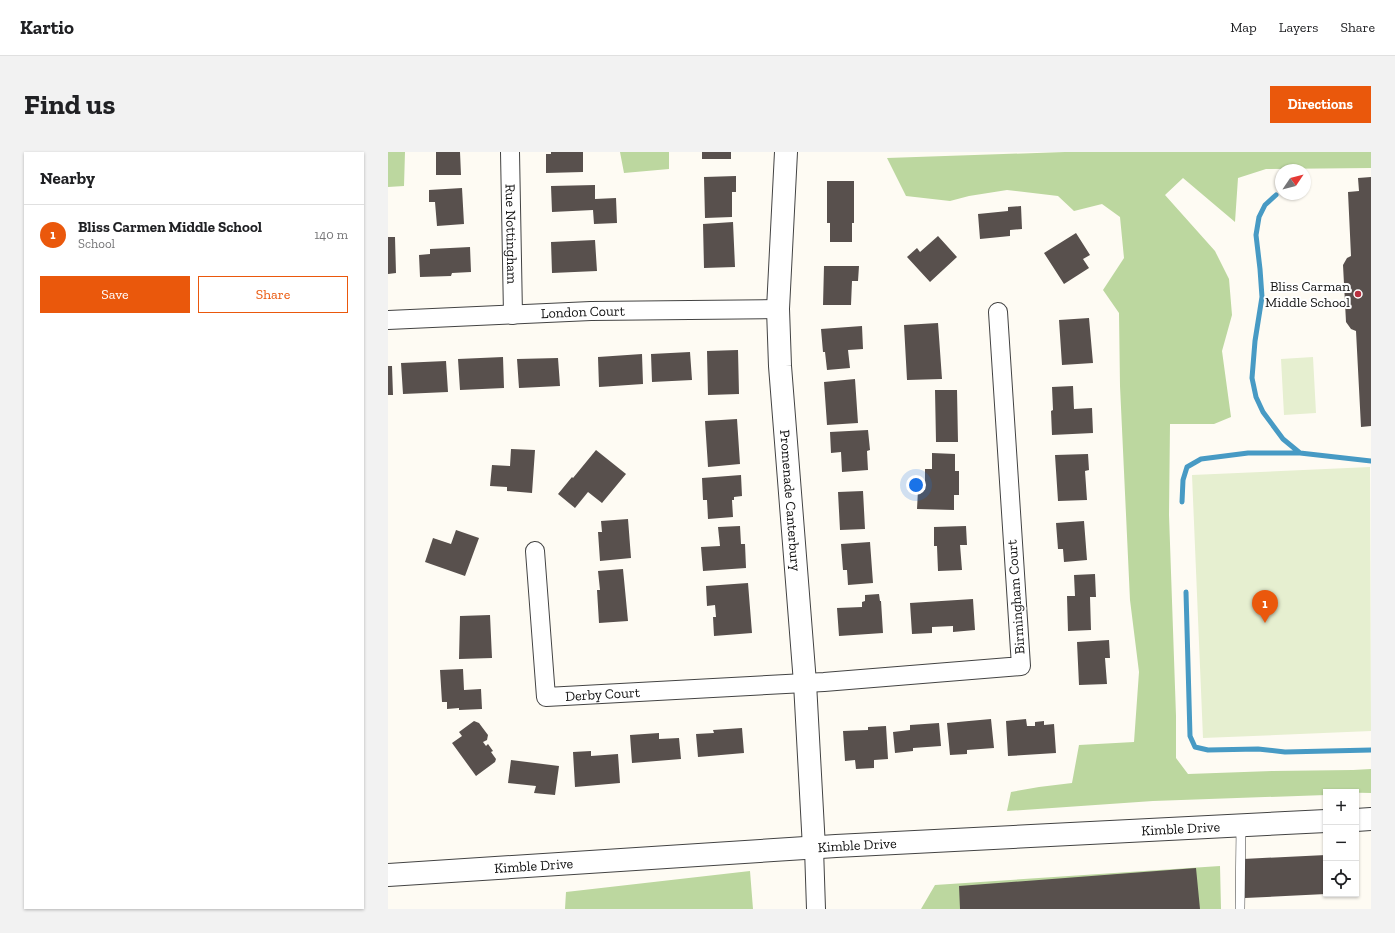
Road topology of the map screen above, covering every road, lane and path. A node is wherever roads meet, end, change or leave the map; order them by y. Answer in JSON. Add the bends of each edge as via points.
{"nodes":[{"id":1,"x":510,"y":152,"type":"edge"},
{"id":2,"x":786,"y":152,"type":"edge"},
{"id":3,"x":778,"y":309,"type":"junction"},
{"id":4,"x":998,"y":312,"type":"dead end"},
{"id":5,"x":513,"y":315,"type":"junction"},
{"id":6,"x":388,"y":320,"type":"edge"},
{"id":7,"x":535,"y":551,"type":"dead end"},
{"id":8,"x":805,"y":683,"type":"junction"},
{"id":9,"x":1371,"y":819,"type":"edge"},
{"id":10,"x":1359,"y":820,"type":"edge"},
{"id":11,"x":1323,"y":821,"type":"edge"},
{"id":12,"x":1241,"y":826,"type":"junction"},
{"id":13,"x":814,"y":848,"type":"junction"},
{"id":14,"x":388,"y":875,"type":"edge"},
{"id":15,"x":816,"y":909,"type":"edge"},
{"id":16,"x":1240,"y":909,"type":"edge"}],
"edges":[{"from":1,"to":5,"type":"street","name":"Rue Nottingham"},
{"from":2,"to":3,"type":"street","name":"Promenade Canterbury"},
{"from":3,"to":5,"type":"street","name":"London Court"},
{"from":3,"to":8,"type":"street","name":"Promenade Canterbury","via":[[780,366]]},
{"from":4,"to":8,"type":"street","name":"Birmingham Court","via":[[1021,666]]},
{"from":5,"to":6,"type":"street","name":"London Court"},
{"from":7,"to":8,"type":"street","name":"Derby Court","via":[[546,696]]},
{"from":8,"to":13,"type":"street","name":"Promenade Canterbury"},
{"from":9,"to":10,"type":"street"},
{"from":11,"to":12,"type":"street","name":"Kimble Drive"},
{"from":12,"to":13,"type":"street","name":"Kimble Drive"},
{"from":12,"to":16,"type":"lane"},
{"from":13,"to":14,"type":"street","name":"Kimble Drive"},
{"from":13,"to":15,"type":"street"}]}
